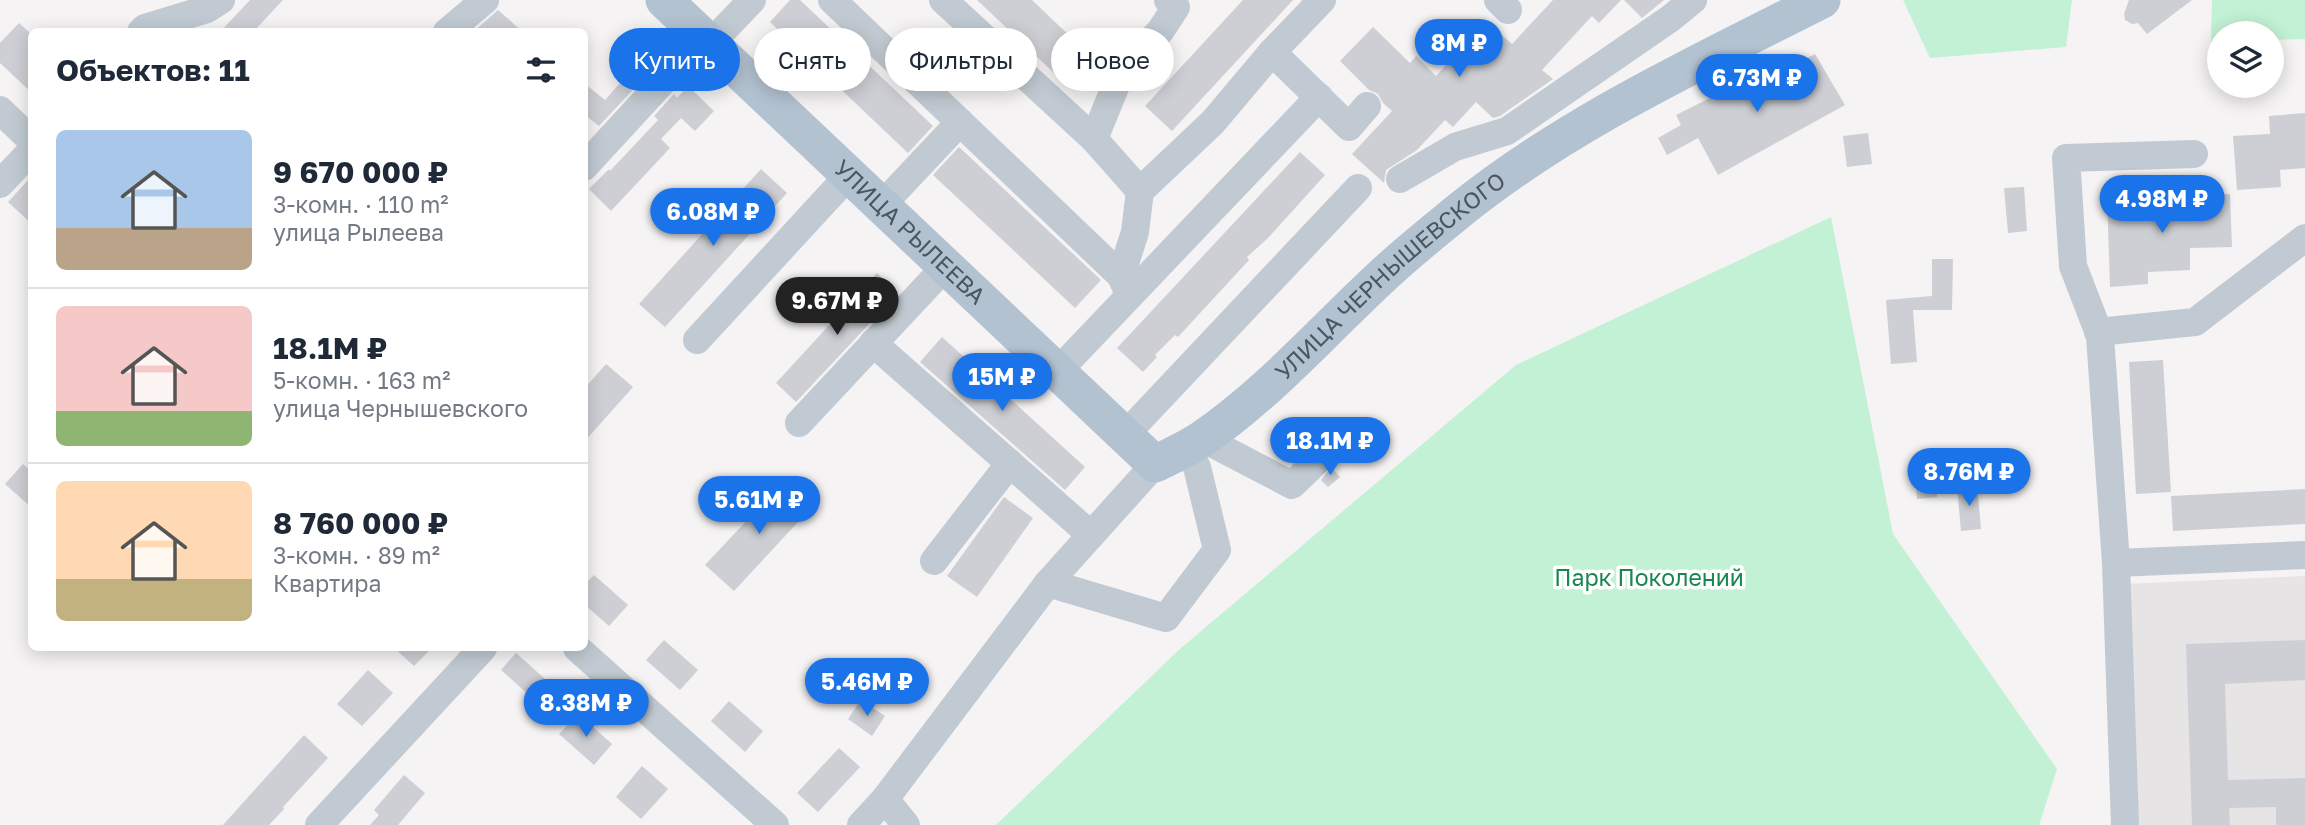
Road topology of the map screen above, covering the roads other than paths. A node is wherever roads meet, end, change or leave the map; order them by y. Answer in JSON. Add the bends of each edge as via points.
{"nodes":[{"id":1,"x":221,"y":0,"type":"edge"},
{"id":2,"x":485,"y":0,"type":"edge"},
{"id":3,"x":664,"y":0,"type":"edge"},
{"id":4,"x":832,"y":0,"type":"edge"},
{"id":5,"x":943,"y":0,"type":"edge"},
{"id":6,"x":1168,"y":0,"type":"edge"},
{"id":7,"x":1322,"y":0,"type":"edge"},
{"id":8,"x":1693,"y":0,"type":"edge"},
{"id":9,"x":1822,"y":0,"type":"edge"},
{"id":10,"x":743,"y":9,"type":"edge"},
{"id":11,"x":145,"y":28,"type":"edge"},
{"id":12,"x":452,"y":28,"type":"edge"},
{"id":13,"x":693,"y":28,"type":"edge"},
{"id":14,"x":725,"y":28,"type":"edge"},
{"id":15,"x":1272,"y":52,"type":"junction"},
{"id":16,"x":740,"y":72,"type":"edge"},
{"id":17,"x":654,"y":91,"type":"edge"},
{"id":18,"x":1319,"y":97,"type":"junction"},
{"id":19,"x":1367,"y":106,"type":"dead end"},
{"id":20,"x":0,"y":110,"type":"edge"},
{"id":21,"x":960,"y":122,"type":"junction"},
{"id":22,"x":1507,"y":131,"type":"junction"},
{"id":23,"x":28,"y":137,"type":"edge"},
{"id":24,"x":1094,"y":139,"type":"junction"},
{"id":25,"x":28,"y":154,"type":"edge"},
{"id":26,"x":2194,"y":154,"type":"dead end"},
{"id":27,"x":1528,"y":161,"type":"junction"},
{"id":28,"x":588,"y":163,"type":"edge"},
{"id":29,"x":849,"y":175,"type":"junction"},
{"id":30,"x":1400,"y":179,"type":"dead end"},
{"id":31,"x":0,"y":184,"type":"edge"},
{"id":32,"x":1358,"y":188,"type":"dead end"},
{"id":33,"x":1140,"y":191,"type":"junction"},
{"id":34,"x":881,"y":206,"type":"junction"},
{"id":35,"x":2305,"y":238,"type":"edge"},
{"id":36,"x":946,"y":266,"type":"junction"},
{"id":37,"x":1125,"y":286,"type":"junction"},
{"id":38,"x":2098,"y":332,"type":"junction"},
{"id":39,"x":697,"y":340,"type":"dead end"},
{"id":40,"x":873,"y":343,"type":"junction"},
{"id":41,"x":1057,"y":372,"type":"junction"},
{"id":42,"x":799,"y":423,"type":"dead end"},
{"id":43,"x":1125,"y":435,"type":"junction"},
{"id":44,"x":1181,"y":450,"type":"junction"},
{"id":45,"x":1010,"y":463,"type":"junction"},
{"id":46,"x":1315,"y":463,"type":"dead end"},
{"id":47,"x":1091,"y":535,"type":"junction"},
{"id":48,"x":2305,"y":555,"type":"edge"},
{"id":49,"x":933,"y":561,"type":"dead end"},
{"id":50,"x":2116,"y":562,"type":"junction"},
{"id":51,"x":1048,"y":583,"type":"junction"},
{"id":52,"x":480,"y":651,"type":"edge"},
{"id":53,"x":580,"y":651,"type":"edge"},
{"id":54,"x":885,"y":799,"type":"junction"},
{"id":55,"x":319,"y":825,"type":"edge"},
{"id":56,"x":775,"y":825,"type":"edge"},
{"id":57,"x":861,"y":825,"type":"edge"},
{"id":58,"x":906,"y":825,"type":"edge"},
{"id":59,"x":2125,"y":825,"type":"edge"}],
"edges":[{"from":1,"to":11,"type":"street","via":[[207,9]]},
{"from":2,"to":12,"type":"street"},
{"from":3,"to":13,"type":"main road","name":"УЛИЦА РЫЛЕЕВА"},
{"from":4,"to":21,"type":"street"},
{"from":5,"to":24,"type":"street"},
{"from":6,"to":24,"type":"street","via":[[1176,7],[1120,75]]},
{"from":7,"to":15,"type":"street"},
{"from":8,"to":22,"type":"street"},
{"from":9,"to":27,"type":"main road","name":"УЛИЦА ЧЕРНЫШЕВСКОГО","via":[[1595,119]]},
{"from":10,"to":14,"type":"street"},
{"from":15,"to":18,"type":"street"},
{"from":15,"to":33,"type":"street","via":[[1213,122]]},
{"from":16,"to":29,"type":"main road","name":"УЛИЦА РЫЛЕЕВА"},
{"from":17,"to":28,"type":"street"},
{"from":18,"to":19,"type":"street","via":[[1349,127]]},
{"from":18,"to":37,"type":"street"},
{"from":20,"to":23,"type":"street"},
{"from":21,"to":34,"type":"street"},
{"from":21,"to":37,"type":"street"},
{"from":22,"to":27,"type":"street"},
{"from":22,"to":30,"type":"street","via":[[1455,147]]},
{"from":24,"to":33,"type":"street"},
{"from":25,"to":31,"type":"street"},
{"from":26,"to":38,"type":"street","via":[[2066,158],[2073,266]]},
{"from":27,"to":44,"type":"main road","name":"УЛИЦА ЧЕРНЫШЕВСКОГО","via":[[1462,208],[1391,268],[1239,410]]},
{"from":29,"to":34,"type":"main road","name":"УЛИЦА РЫЛЕЕВА"},
{"from":29,"to":39,"type":"street"},
{"from":32,"to":43,"type":"street"},
{"from":33,"to":37,"type":"street"},
{"from":34,"to":36,"type":"main road","name":"УЛИЦА РЫЛЕЕВА"},
{"from":35,"to":38,"type":"street","via":[[2195,322]]},
{"from":36,"to":40,"type":"street"},
{"from":36,"to":41,"type":"main road","name":"УЛИЦА РЫЛЕЕВА"},
{"from":37,"to":41,"type":"street"},
{"from":38,"to":50,"type":"street"},
{"from":40,"to":42,"type":"street"},
{"from":40,"to":45,"type":"street"},
{"from":41,"to":43,"type":"main road","name":"УЛИЦА РЫЛЕЕВА"},
{"from":43,"to":44,"type":"main road","name":"УЛИЦА РЫЛЕЕВА"},
{"from":44,"to":46,"type":"street","via":[[1292,485]]},
{"from":44,"to":47,"type":"street","name":"УЛИЦА ЧЕРНЫШЕВСКОГО"},
{"from":44,"to":51,"type":"street","via":[[1198,467],[1217,550],[1166,618]]},
{"from":45,"to":47,"type":"street"},
{"from":45,"to":49,"type":"street"},
{"from":47,"to":51,"type":"street","name":"УЛИЦА ЧЕРНЫШЕВСКОГО"},
{"from":48,"to":50,"type":"street"},
{"from":50,"to":59,"type":"street"},
{"from":51,"to":54,"type":"street","name":"УЛИЦА ЧЕРНЫШЕВСКОГО"},
{"from":52,"to":55,"type":"street"},
{"from":53,"to":56,"type":"street"},
{"from":54,"to":57,"type":"street","name":"УЛИЦА ЧЕРНЫШЕВСКОГО"},
{"from":54,"to":58,"type":"street"}]}
